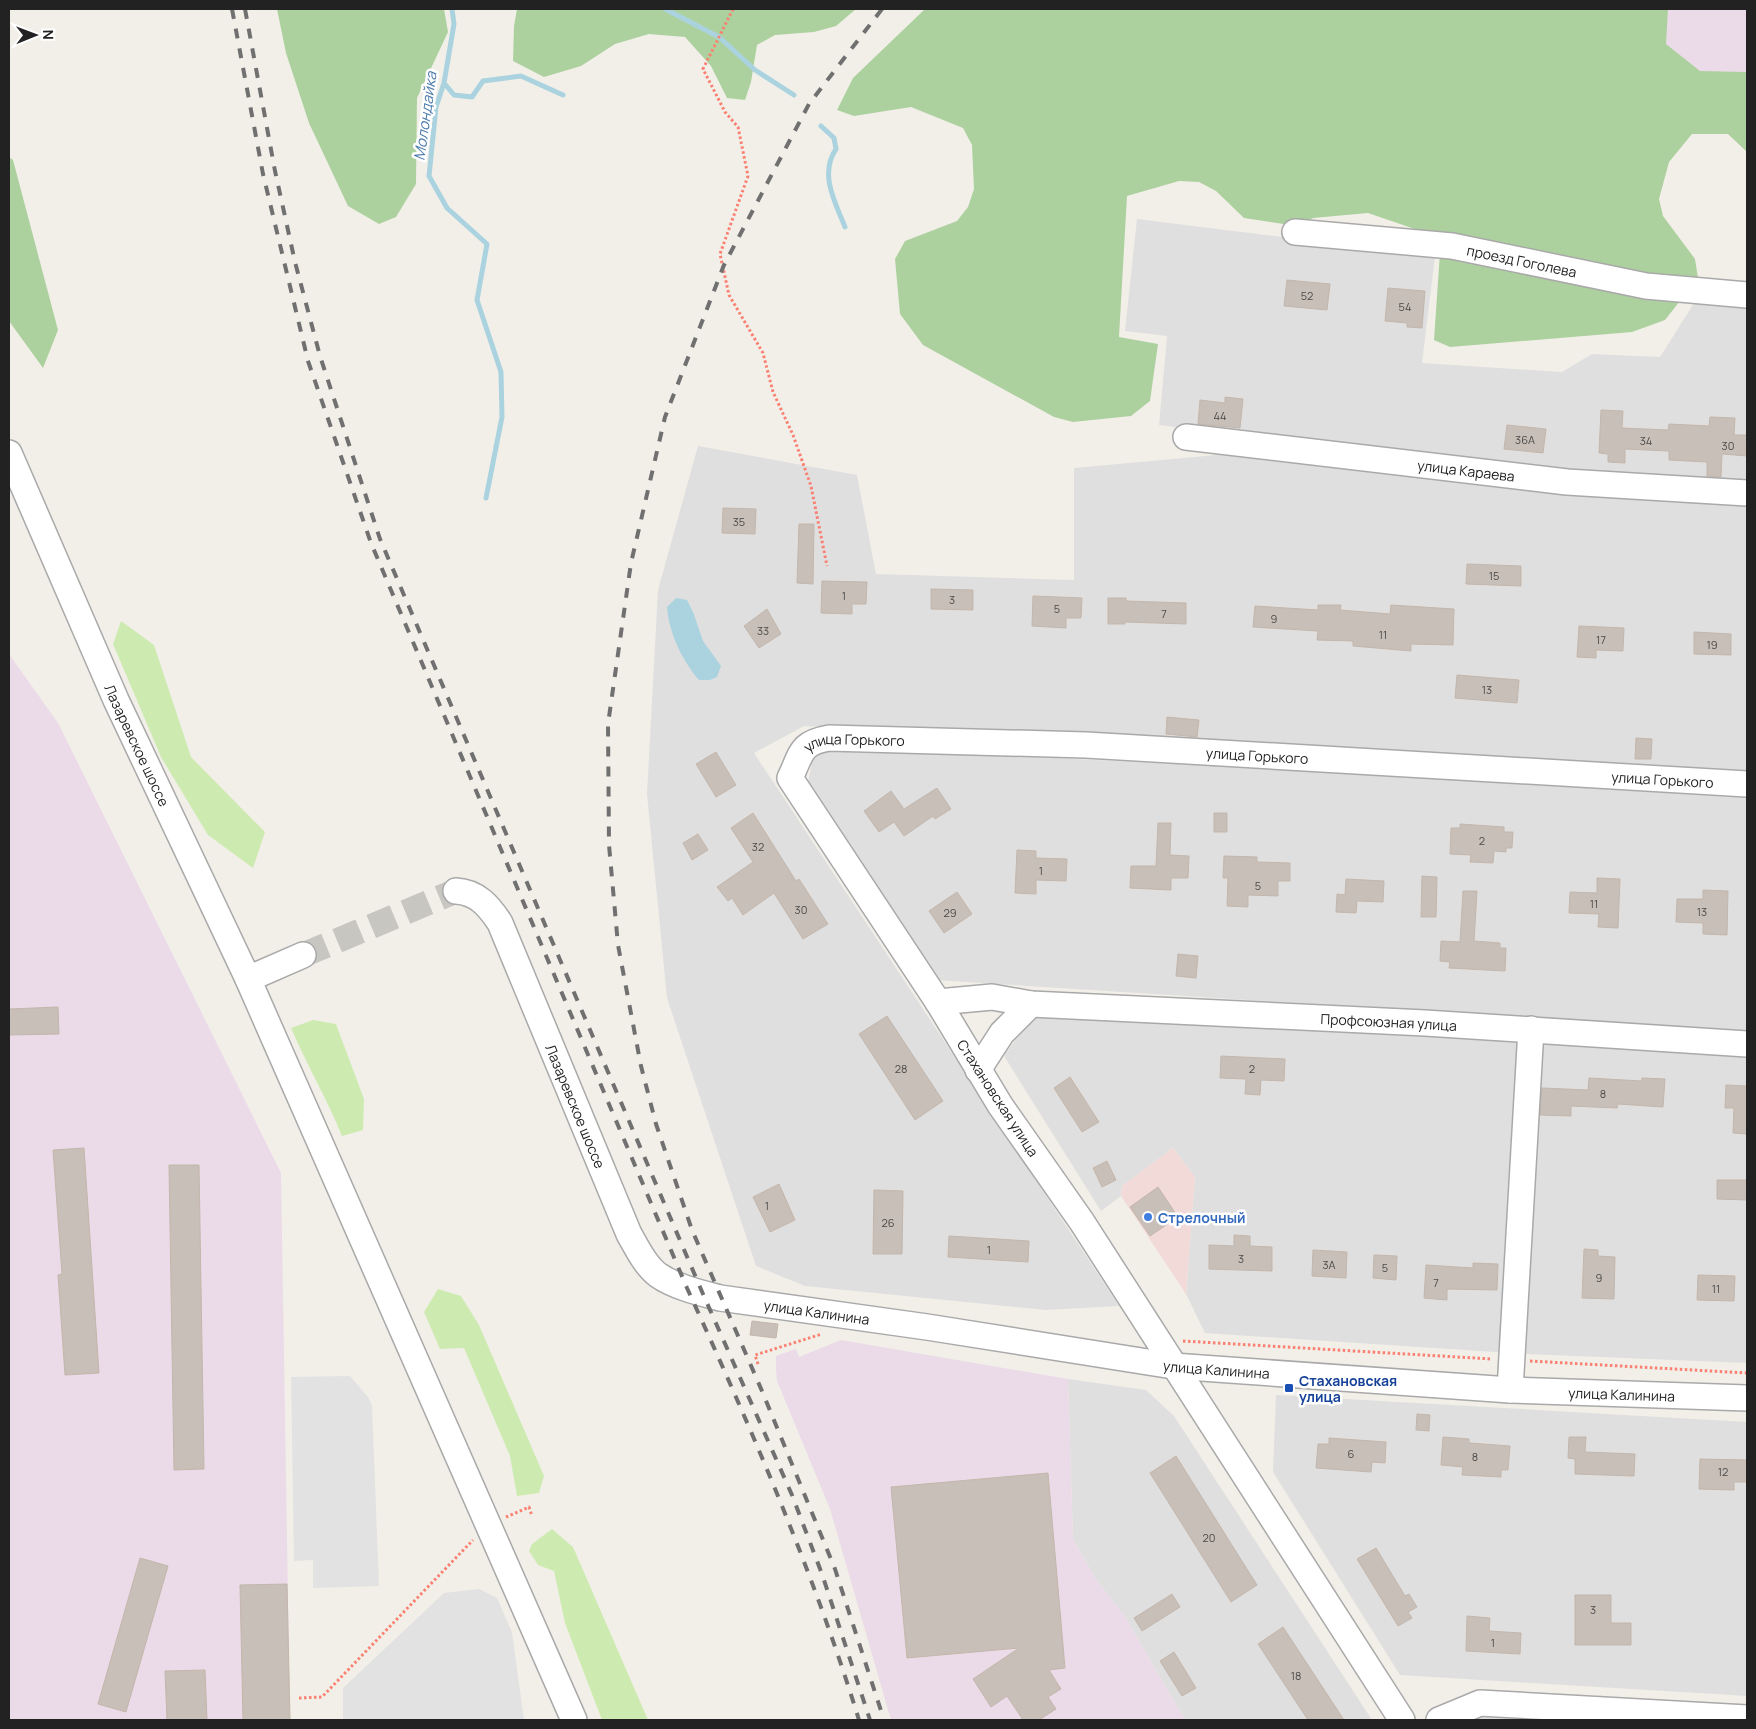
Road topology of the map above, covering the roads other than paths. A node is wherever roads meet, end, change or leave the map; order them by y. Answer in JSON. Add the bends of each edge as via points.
{"nodes":[{"id":1,"x":1295,"y":232,"type":"dead end"},
{"id":2,"x":1747,"y":295,"type":"edge"},
{"id":3,"x":1186,"y":437,"type":"dead end"},
{"id":4,"x":9,"y":453,"type":"edge"},
{"id":5,"x":1747,"y":493,"type":"edge"},
{"id":6,"x":790,"y":778,"type":"joint"},
{"id":7,"x":1747,"y":784,"type":"edge"},
{"id":8,"x":456,"y":891,"type":"tunnel mouth"},
{"id":9,"x":303,"y":955,"type":"tunnel mouth"},
{"id":10,"x":248,"y":979,"type":"junction"},
{"id":11,"x":938,"y":1002,"type":"junction"},
{"id":12,"x":1031,"y":1004,"type":"junction"},
{"id":13,"x":1531,"y":1029,"type":"junction"},
{"id":14,"x":1747,"y":1044,"type":"edge"},
{"id":15,"x":978,"y":1070,"type":"junction"},
{"id":16,"x":720,"y":1298,"type":"joint"},
{"id":17,"x":1173,"y":1366,"type":"junction"},
{"id":18,"x":1510,"y":1390,"type":"junction"},
{"id":19,"x":1747,"y":1398,"type":"edge"},
{"id":20,"x":1747,"y":1718,"type":"edge"},
{"id":21,"x":574,"y":1720,"type":"edge"},
{"id":22,"x":1402,"y":1720,"type":"edge"},
{"id":23,"x":1439,"y":1720,"type":"edge"}],
"edges":[{"from":1,"to":2,"type":"street","name":"проезд Гоголева","via":[[1452,246],[1646,286]]},
{"from":3,"to":5,"type":"street","name":"улица Караева","via":[[1567,482]]},
{"from":4,"to":10,"type":"street","name":"Лазаревское шоссе","via":[[116,700]]},
{"from":6,"to":7,"type":"street","name":"улица Горького","via":[[804,748],[813,740],[829,738],[1086,745]]},
{"from":6,"to":11,"type":"street","name":"Стахановская улица"},
{"from":8,"to":16,"type":"street","name":"Лазаревское шоссе","via":[[470,892],[491,909],[500,923],[629,1234],[643,1258],[658,1275]]},
{"from":9,"to":10,"type":"street"},
{"from":10,"to":21,"type":"street","name":"Лазаревское шоссе"},
{"from":11,"to":12,"type":"street","name":"Профсоюзная улица","via":[[992,997]]},
{"from":11,"to":15,"type":"street","name":"Стахановская улица"},
{"from":12,"to":13,"type":"street","name":"Профсоюзная улица"},
{"from":12,"to":15,"type":"street","via":[[1002,1033]]},
{"from":13,"to":14,"type":"street","name":"Профсоюзная улица"},
{"from":13,"to":18,"type":"street"},
{"from":15,"to":17,"type":"street","name":"Стахановская улица","via":[[1082,1222]]},
{"from":16,"to":17,"type":"street","name":"улица Калинина"},
{"from":17,"to":18,"type":"street","name":"улица Калинина"},
{"from":17,"to":22,"type":"street","name":"Стахановская улица"},
{"from":18,"to":19,"type":"street","name":"улица Калинина"},
{"from":20,"to":23,"type":"street","via":[[1480,1703]]}]}
